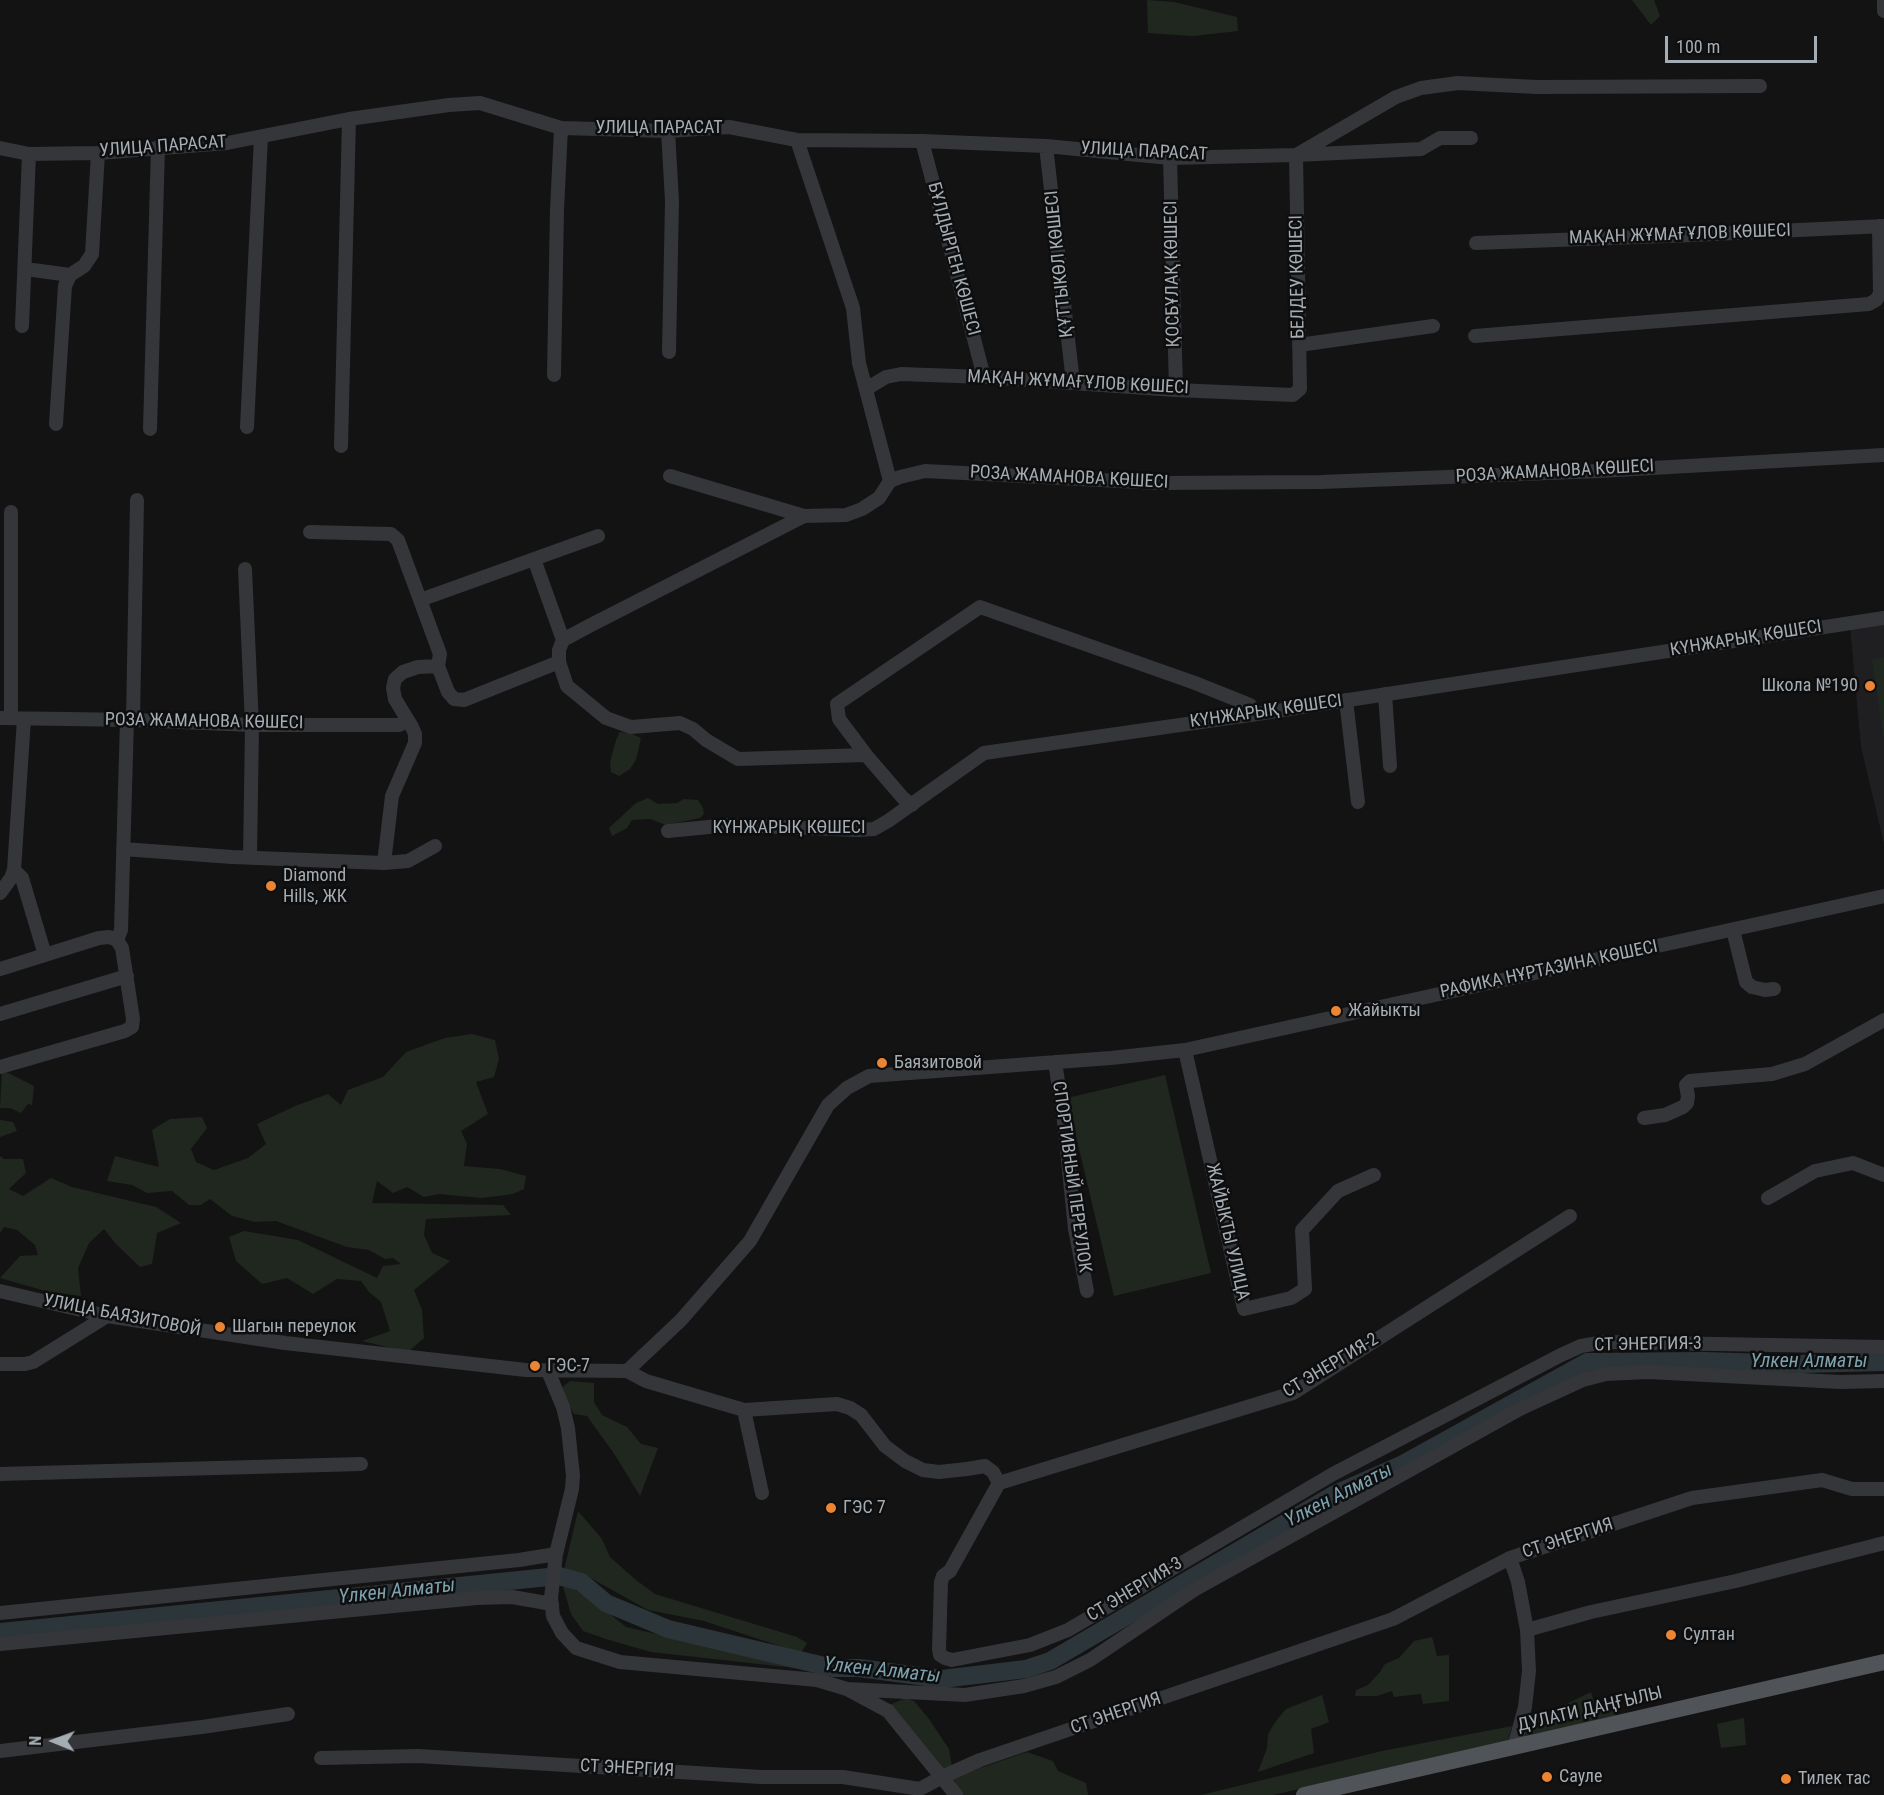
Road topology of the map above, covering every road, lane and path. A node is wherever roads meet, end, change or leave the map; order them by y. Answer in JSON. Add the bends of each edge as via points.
{"nodes":[{"id":1,"x":1884,"y":0,"type":"edge"},
{"id":2,"x":1884,"y":11,"type":"edge"},
{"id":3,"x":1760,"y":86,"type":"dead end"},
{"id":4,"x":349,"y":119,"type":"junction"},
{"id":5,"x":561,"y":128,"type":"junction"},
{"id":6,"x":668,"y":131,"type":"junction"},
{"id":7,"x":261,"y":137,"type":"junction"},
{"id":8,"x":1471,"y":138,"type":"dead end"},
{"id":9,"x":797,"y":140,"type":"junction"},
{"id":10,"x":922,"y":141,"type":"junction"},
{"id":11,"x":1046,"y":146,"type":"junction"},
{"id":12,"x":158,"y":147,"type":"junction"},
{"id":13,"x":0,"y":148,"type":"edge"},
{"id":14,"x":98,"y":153,"type":"junction"},
{"id":15,"x":29,"y":154,"type":"junction"},
{"id":16,"x":1296,"y":155,"type":"junction"},
{"id":17,"x":1170,"y":158,"type":"junction"},
{"id":18,"x":1882,"y":226,"type":"edge"},
{"id":19,"x":1476,"y":243,"type":"dead end"},
{"id":20,"x":33,"y":270,"type":"dead end"},
{"id":21,"x":70,"y":275,"type":"junction"},
{"id":22,"x":22,"y":326,"type":"dead end"},
{"id":23,"x":1433,"y":326,"type":"dead end"},
{"id":24,"x":1475,"y":336,"type":"dead end"},
{"id":25,"x":1299,"y":345,"type":"junction"},
{"id":26,"x":669,"y":352,"type":"dead end"},
{"id":27,"x":554,"y":375,"type":"dead end"},
{"id":28,"x":984,"y":377,"type":"junction"},
{"id":29,"x":1073,"y":382,"type":"junction"},
{"id":30,"x":866,"y":389,"type":"junction"},
{"id":31,"x":1176,"y":390,"type":"junction"},
{"id":32,"x":1293,"y":395,"type":"joint"},
{"id":33,"x":56,"y":424,"type":"dead end"},
{"id":34,"x":247,"y":427,"type":"dead end"},
{"id":35,"x":150,"y":429,"type":"dead end"},
{"id":36,"x":341,"y":446,"type":"dead end"},
{"id":37,"x":1884,"y":455,"type":"edge"},
{"id":38,"x":670,"y":476,"type":"dead end"},
{"id":39,"x":890,"y":481,"type":"junction"},
{"id":40,"x":137,"y":500,"type":"dead end"},
{"id":41,"x":11,"y":512,"type":"dead end"},
{"id":42,"x":804,"y":516,"type":"junction"},
{"id":43,"x":310,"y":532,"type":"dead end"},
{"id":44,"x":598,"y":536,"type":"dead end"},
{"id":45,"x":534,"y":559,"type":"junction"},
{"id":46,"x":245,"y":569,"type":"dead end"},
{"id":47,"x":420,"y":600,"type":"junction"},
{"id":48,"x":1884,"y":618,"type":"edge"},
{"id":49,"x":564,"y":640,"type":"junction"},
{"id":50,"x":559,"y":662,"type":"junction"},
{"id":51,"x":438,"y":666,"type":"junction"},
{"id":52,"x":1385,"y":694,"type":"junction"},
{"id":53,"x":1346,"y":700,"type":"junction"},
{"id":54,"x":1257,"y":714,"type":"junction"},
{"id":55,"x":12,"y":718,"type":"edge"},
{"id":56,"x":130,"y":720,"type":"junction"},
{"id":57,"x":407,"y":721,"type":"junction"},
{"id":58,"x":252,"y":725,"type":"junction"},
{"id":59,"x":866,"y":755,"type":"junction"},
{"id":60,"x":1390,"y":766,"type":"dead end"},
{"id":61,"x":1358,"y":802,"type":"dead end"},
{"id":62,"x":912,"y":805,"type":"junction"},
{"id":63,"x":668,"y":831,"type":"dead end"},
{"id":64,"x":435,"y":846,"type":"dead end"},
{"id":65,"x":123,"y":849,"type":"junction"},
{"id":66,"x":250,"y":857,"type":"junction"},
{"id":67,"x":384,"y":863,"type":"junction"},
{"id":68,"x":14,"y":870,"type":"junction"},
{"id":69,"x":0,"y":893,"type":"edge"},
{"id":70,"x":1884,"y":896,"type":"edge"},
{"id":71,"x":1733,"y":930,"type":"junction"},
{"id":72,"x":117,"y":940,"type":"junction"},
{"id":73,"x":45,"y":955,"type":"junction"},
{"id":74,"x":0,"y":969,"type":"edge"},
{"id":75,"x":127,"y":976,"type":"junction"},
{"id":76,"x":1774,"y":989,"type":"dead end"},
{"id":77,"x":0,"y":1014,"type":"edge"},
{"id":78,"x":1884,"y":1020,"type":"edge"},
{"id":79,"x":1185,"y":1050,"type":"junction"},
{"id":80,"x":1055,"y":1062,"type":"junction"},
{"id":81,"x":0,"y":1067,"type":"edge"},
{"id":82,"x":1644,"y":1118,"type":"dead end"},
{"id":83,"x":1374,"y":1175,"type":"dead end"},
{"id":84,"x":1884,"y":1176,"type":"edge"},
{"id":85,"x":1768,"y":1198,"type":"dead end"},
{"id":86,"x":1570,"y":1216,"type":"dead end"},
{"id":87,"x":0,"y":1291,"type":"edge"},
{"id":88,"x":1087,"y":1291,"type":"dead end"},
{"id":89,"x":107,"y":1316,"type":"junction"},
{"id":90,"x":1884,"y":1347,"type":"edge"},
{"id":91,"x":0,"y":1364,"type":"edge"},
{"id":92,"x":548,"y":1371,"type":"junction"},
{"id":93,"x":627,"y":1371,"type":"junction"},
{"id":94,"x":1884,"y":1381,"type":"edge"},
{"id":95,"x":744,"y":1410,"type":"junction"},
{"id":96,"x":361,"y":1464,"type":"dead end"},
{"id":97,"x":0,"y":1474,"type":"edge"},
{"id":98,"x":999,"y":1483,"type":"junction"},
{"id":99,"x":1884,"y":1489,"type":"edge"},
{"id":100,"x":762,"y":1493,"type":"dead end"},
{"id":101,"x":1884,"y":1543,"type":"edge"},
{"id":102,"x":1510,"y":1557,"type":"junction"},
{"id":103,"x":555,"y":1560,"type":"junction"},
{"id":104,"x":552,"y":1604,"type":"junction"},
{"id":105,"x":0,"y":1613,"type":"edge"},
{"id":106,"x":1527,"y":1630,"type":"junction"},
{"id":107,"x":0,"y":1644,"type":"edge"},
{"id":108,"x":1884,"y":1662,"type":"edge"},
{"id":109,"x":847,"y":1689,"type":"junction"},
{"id":110,"x":288,"y":1714,"type":"dead end"},
{"id":111,"x":1514,"y":1747,"type":"junction"},
{"id":112,"x":0,"y":1751,"type":"edge"},
{"id":113,"x":321,"y":1758,"type":"dead end"},
{"id":114,"x":942,"y":1777,"type":"junction"},
{"id":115,"x":956,"y":1795,"type":"edge"},
{"id":116,"x":1304,"y":1795,"type":"edge"}],
"edges":[{"from":1,"to":2,"type":"street"},
{"from":3,"to":16,"type":"street","via":[[1537,87],[1458,83],[1421,88]]},
{"from":4,"to":5,"type":"street","name":"УЛИЦА ПАРАСАТ","via":[[480,103]]},
{"from":4,"to":7,"type":"street","name":"УЛИЦА ПАРАСАТ"},
{"from":4,"to":36,"type":"street"},
{"from":5,"to":6,"type":"street","name":"УЛИЦА ПАРАСАТ"},
{"from":5,"to":27,"type":"street"},
{"from":6,"to":9,"type":"street","name":"УЛИЦА ПАРАСАТ","via":[[729,127]]},
{"from":6,"to":26,"type":"street","via":[[672,201]]},
{"from":7,"to":12,"type":"street","name":"УЛИЦА ПАРАСАТ"},
{"from":7,"to":34,"type":"street"},
{"from":8,"to":16,"type":"street","name":"УЛИЦА ПАРАСАТ","via":[[1440,138],[1421,149]]},
{"from":9,"to":10,"type":"street","name":"УЛИЦА ПАРАСАТ"},
{"from":9,"to":30,"type":"street","via":[[853,308]]},
{"from":10,"to":11,"type":"street","name":"УЛИЦА ПАРАСАТ"},
{"from":10,"to":28,"type":"street","name":"БҰЛДЫРГЕН КӨШЕСІ"},
{"from":11,"to":17,"type":"street","name":"УЛИЦА ПАРАСАТ"},
{"from":11,"to":29,"type":"street","name":"ҚҰТТЫКӨЛ КӨШЕСІ"},
{"from":12,"to":14,"type":"street","name":"УЛИЦА ПАРАСАТ"},
{"from":12,"to":35,"type":"street"},
{"from":13,"to":15,"type":"street","name":"УЛИЦА ПАРАСАТ"},
{"from":14,"to":15,"type":"street","name":"УЛИЦА ПАРАСАТ"},
{"from":14,"to":21,"type":"street","via":[[92,254],[84,266]]},
{"from":15,"to":22,"type":"street"},
{"from":16,"to":17,"type":"street","name":"УЛИЦА ПАРАСАТ"},
{"from":16,"to":25,"type":"street","name":"БЕЛДЕУ КӨШЕСІ"},
{"from":17,"to":31,"type":"street","name":"ҚОСБҰЛАҚ КӨШЕСІ"},
{"from":18,"to":19,"type":"street","name":"МАҚАН ЖҰМАҒҰЛОВ КӨШЕСІ"},
{"from":18,"to":24,"type":"street","via":[[1880,294],[1869,304]]},
{"from":20,"to":21,"type":"street"},
{"from":21,"to":33,"type":"street","via":[[65,286]]},
{"from":23,"to":25,"type":"street"},
{"from":25,"to":32,"type":"street","name":"БЕЛДЕУ КӨШЕСІ","via":[[1300,389]]},
{"from":28,"to":29,"type":"street","name":"МАҚАН ЖҰМАҒҰЛОВ КӨШЕСІ"},
{"from":28,"to":30,"type":"street","name":"МАҚАН ЖҰМАҒҰЛОВ КӨШЕСІ","via":[[901,374],[886,377]]},
{"from":29,"to":31,"type":"street","name":"МАҚАН ЖҰМАҒҰЛОВ КӨШЕСІ"},
{"from":30,"to":39,"type":"street"},
{"from":31,"to":32,"type":"street","name":"МАҚАН ЖҰМАҒҰЛОВ КӨШЕСІ"},
{"from":37,"to":39,"type":"street","name":"РОЗА ЖАМАНОВА КӨШЕСІ","via":[[1321,482],[1158,483],[924,471]]},
{"from":38,"to":42,"type":"street"},
{"from":39,"to":42,"type":"street","via":[[879,498],[862,509],[846,515]]},
{"from":40,"to":56,"type":"street"},
{"from":41,"to":55,"type":"street"},
{"from":42,"to":49,"type":"street"},
{"from":43,"to":47,"type":"street","via":[[391,534],[398,540]]},
{"from":44,"to":45,"type":"street"},
{"from":45,"to":47,"type":"street"},
{"from":45,"to":49,"type":"street"},
{"from":46,"to":58,"type":"street"},
{"from":47,"to":51,"type":"street","via":[[440,654]]},
{"from":48,"to":52,"type":"street","name":"КҮНЖАРЫҚ КӨШЕСІ"},
{"from":49,"to":50,"type":"street"},
{"from":50,"to":51,"type":"street","via":[[464,700],[454,699],[448,692]]},
{"from":50,"to":59,"type":"street","via":[[567,686],[606,718],[631,727],[680,723],[738,759]]},
{"from":51,"to":57,"type":"street","via":[[418,667],[395,679],[395,699]]},
{"from":52,"to":53,"type":"street","name":"КҮНЖАРЫҚ КӨШЕСІ"},
{"from":52,"to":60,"type":"street"},
{"from":53,"to":54,"type":"street","name":"КҮНЖАРЫҚ КӨШЕСІ"},
{"from":53,"to":61,"type":"street"},
{"from":54,"to":59,"type":"street","via":[[1250,705],[1195,682],[980,607],[837,704],[839,718]]},
{"from":54,"to":62,"type":"street","name":"КҮНЖАРЫҚ КӨШЕСІ","via":[[984,753]]},
{"from":55,"to":56,"type":"street","name":"РОЗА ЖАМАНОВА КӨШЕСІ"},
{"from":55,"to":68,"type":"street"},
{"from":56,"to":58,"type":"street","name":"РОЗА ЖАМАНОВА КӨШЕСІ"},
{"from":56,"to":65,"type":"street"},
{"from":57,"to":58,"type":"street","name":"РОЗА ЖАМАНОВА КӨШЕСІ","via":[[399,725]]},
{"from":57,"to":67,"type":"street","via":[[415,734],[415,743],[392,796]]},
{"from":58,"to":66,"type":"street"},
{"from":59,"to":62,"type":"street"},
{"from":62,"to":63,"type":"street","name":"КҮНЖАРЫҚ КӨШЕСІ","via":[[874,829],[729,825]]},
{"from":64,"to":67,"type":"street","via":[[408,861]]},
{"from":65,"to":66,"type":"street"},
{"from":65,"to":72,"type":"street","via":[[121,930]]},
{"from":66,"to":67,"type":"street"},
{"from":68,"to":69,"type":"street"},
{"from":68,"to":73,"type":"street","via":[[22,878]]},
{"from":70,"to":71,"type":"street","name":"РАФИКА НҰРТАЗИНА КӨШЕСІ"},
{"from":71,"to":76,"type":"street","via":[[1746,982],[1752,987]]},
{"from":71,"to":79,"type":"street","name":"РАФИКА НҰРТАЗИНА КӨШЕСІ"},
{"from":72,"to":73,"type":"street","via":[[99,938]]},
{"from":72,"to":75,"type":"street"},
{"from":73,"to":74,"type":"street"},
{"from":75,"to":77,"type":"street"},
{"from":75,"to":81,"type":"street","via":[[132,1027]]},
{"from":78,"to":82,"type":"street","via":[[1805,1064],[1772,1074],[1690,1081],[1683,1107]]},
{"from":79,"to":80,"type":"street","name":"РАФИКА НҰРТАЗИНА КӨШЕСІ"},
{"from":79,"to":83,"type":"street","name":"ЖАЙЫКТЫ УЛИЦА","via":[[1244,1309],[1291,1298],[1305,1289],[1302,1230],[1338,1191]]},
{"from":80,"to":88,"type":"street","name":"СПОРТИВНЫЙ ПЕРЕУЛОК","via":[[1075,1229]]},
{"from":80,"to":93,"type":"street","name":"РАФИКА НҰРТАЗИНА КӨШЕСІ","via":[[869,1076],[848,1088],[828,1105],[750,1241],[681,1320]]},
{"from":84,"to":85,"type":"street","via":[[1853,1163],[1815,1171]]},
{"from":86,"to":98,"type":"street","name":"СТ ЭНЕРГИЯ-2","via":[[1293,1393]]},
{"from":87,"to":89,"type":"street","name":"УЛИЦА БАЯЗИТОВОЙ"},
{"from":89,"to":91,"type":"street","via":[[33,1362]]},
{"from":89,"to":92,"type":"street","name":"УЛИЦА БАЯЗИТОВОЙ","via":[[285,1344]]},
{"from":90,"to":98,"type":"street","name":"СТ ЭНЕРГИЯ-3","via":[[1605,1342],[1581,1346],[1333,1473],[1068,1630],[1030,1645],[952,1660],[945,1658],[939,1649],[941,1582]]},
{"from":92,"to":93,"type":"street","name":"УЛИЦА БАЯЗИТОВОЙ"},
{"from":92,"to":103,"type":"street","via":[[568,1428],[573,1476]]},
{"from":93,"to":95,"type":"street","via":[[646,1382]]},
{"from":94,"to":109,"type":"street","via":[[1648,1372],[1615,1373],[1583,1380],[1520,1408],[1194,1590],[1090,1660],[1056,1677],[965,1695]]},
{"from":95,"to":98,"type":"street","via":[[837,1404],[861,1415],[885,1446],[923,1470],[939,1472],[986,1466]]},
{"from":95,"to":100,"type":"street"},
{"from":96,"to":97,"type":"street"},
{"from":99,"to":102,"type":"street","name":"СТ ЭНЕРГИЯ","via":[[1852,1489],[1822,1480],[1692,1498]]},
{"from":101,"to":106,"type":"street"},
{"from":102,"to":106,"type":"street"},
{"from":102,"to":114,"type":"street","name":"СТ ЭНЕРГИЯ","via":[[1393,1618],[980,1760]]},
{"from":103,"to":104,"type":"street"},
{"from":103,"to":105,"type":"street","via":[[519,1560]]},
{"from":104,"to":107,"type":"street","via":[[512,1597],[477,1598]]},
{"from":104,"to":109,"type":"street","via":[[562,1633],[576,1647],[620,1662],[730,1667],[817,1680]]},
{"from":106,"to":111,"type":"street","via":[[1529,1671],[1525,1707]]},
{"from":108,"to":111,"type":"main road","name":"ДУЛАТИ ДАҢҒЫЛЫ"},
{"from":109,"to":114,"type":"street","via":[[888,1711]]},
{"from":110,"to":112,"type":"street"},
{"from":111,"to":116,"type":"main road","name":"ДУЛАТИ ДАҢҒЫЛЫ"},
{"from":113,"to":114,"type":"street","name":"СТ ЭНЕРГИЯ","via":[[418,1756],[762,1777],[843,1777],[920,1790]]},
{"from":114,"to":115,"type":"street"}]}
